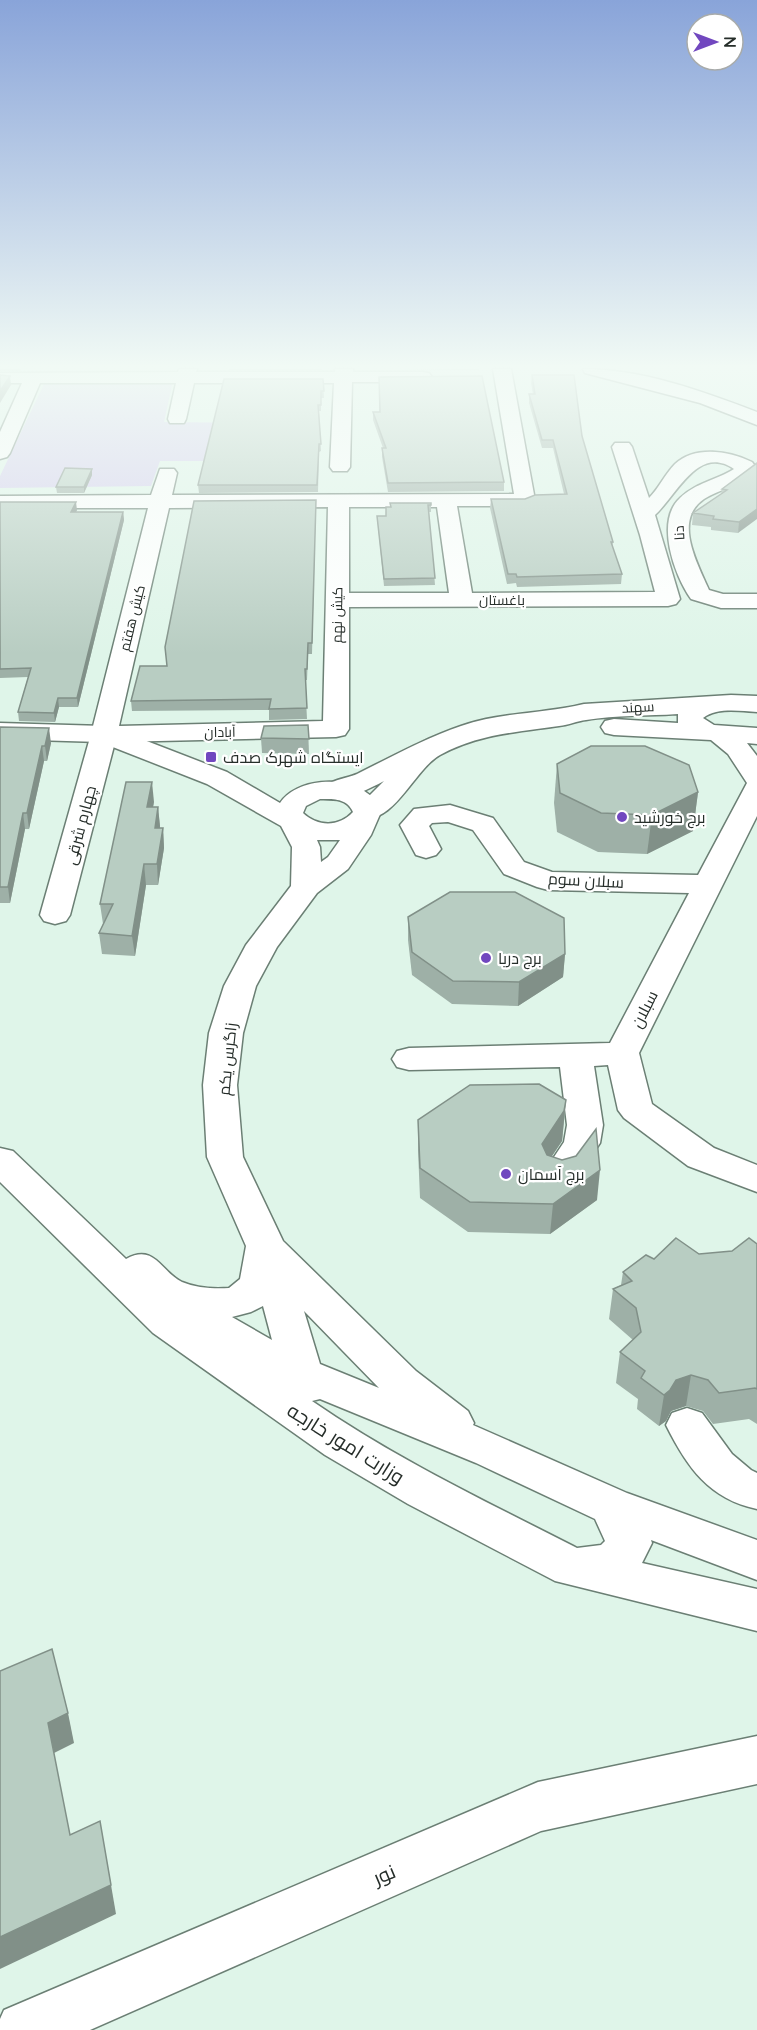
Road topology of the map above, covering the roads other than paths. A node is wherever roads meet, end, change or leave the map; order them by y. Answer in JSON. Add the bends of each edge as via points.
{"nodes":[{"id":1,"x":340,"y":464,"type":"edge"},
{"id":2,"x":519,"y":464,"type":"edge"},
{"id":3,"x":627,"y":464,"type":"edge"},
{"id":4,"x":690,"y":464,"type":"edge"},
{"id":5,"x":740,"y":464,"type":"edge"},
{"id":6,"x":340,"y":467,"type":"dead end"},
{"id":7,"x":166,"y":473,"type":"dead end"},
{"id":8,"x":446,"y":500,"type":"junction"},
{"id":9,"x":161,"y":501,"type":"junction"},
{"id":10,"x":339,"y":501,"type":"junction"},
{"id":11,"x":0,"y":502,"type":"edge"},
{"id":12,"x":644,"y":514,"type":"junction"},
{"id":13,"x":337,"y":600,"type":"junction"},
{"id":14,"x":462,"y":600,"type":"junction"},
{"id":15,"x":757,"y":601,"type":"edge"},
{"id":16,"x":716,"y":704,"type":"junction"},
{"id":17,"x":757,"y":704,"type":"edge"},
{"id":18,"x":562,"y":718,"type":"junction"},
{"id":19,"x":336,"y":729,"type":"joint"},
{"id":20,"x":0,"y":731,"type":"edge"},
{"id":21,"x":104,"y":734,"type":"junction"},
{"id":22,"x":715,"y":734,"type":"junction"},
{"id":23,"x":757,"y":736,"type":"edge"},
{"id":24,"x":428,"y":750,"type":"junction"},
{"id":25,"x":217,"y":778,"type":"junction"},
{"id":26,"x":757,"y":778,"type":"edge"},
{"id":27,"x":757,"y":788,"type":"edge"},
{"id":28,"x":327,"y":791,"type":"junction"},
{"id":29,"x":365,"y":815,"type":"junction"},
{"id":30,"x":293,"y":821,"type":"junction"},
{"id":31,"x":426,"y":849,"type":"dead end"},
{"id":32,"x":708,"y":884,"type":"junction"},
{"id":33,"x":306,"y":887,"type":"junction"},
{"id":34,"x":56,"y":915,"type":"dead end"},
{"id":35,"x":622,"y":1053,"type":"junction"},
{"id":36,"x":576,"y":1056,"type":"junction"},
{"id":37,"x":410,"y":1059,"type":"dead end"},
{"id":38,"x":0,"y":1138,"type":"edge"},
{"id":39,"x":0,"y":1160,"type":"edge"},
{"id":40,"x":560,"y":1175,"type":"edge"},
{"id":41,"x":757,"y":1179,"type":"edge"},
{"id":42,"x":265,"y":1244,"type":"junction"},
{"id":43,"x":167,"y":1292,"type":"junction"},
{"id":44,"x":302,"y":1374,"type":"junction"},
{"id":45,"x":687,"y":1425,"type":"dead end"},
{"id":46,"x":340,"y":1443,"type":"junction"},
{"id":47,"x":491,"y":1451,"type":"junction"},
{"id":48,"x":757,"y":1491,"type":"edge"},
{"id":49,"x":611,"y":1506,"type":"junction"},
{"id":50,"x":757,"y":1560,"type":"edge"},
{"id":51,"x":571,"y":1567,"type":"junction"},
{"id":52,"x":757,"y":1610,"type":"edge"},
{"id":53,"x":757,"y":1760,"type":"edge"},
{"id":54,"x":24,"y":2030,"type":"edge"}],
"edges":[{"from":1,"to":6,"type":"street"},
{"from":2,"to":8,"type":"street","via":[[525,500]]},
{"from":3,"to":12,"type":"street"},
{"from":4,"to":12,"type":"street","name":"دنا","via":[[682,468],[663,497]]},
{"from":5,"to":15,"type":"street","name":"دنا","via":[[745,466],[744,472],[736,478],[695,495],[684,504],[678,514],[681,548],[699,594],[721,601]]},
{"from":7,"to":9,"type":"street","name":"کیش هفتم"},
{"from":8,"to":10,"type":"street"},
{"from":8,"to":14,"type":"street"},
{"from":9,"to":10,"type":"street"},
{"from":9,"to":11,"type":"street"},
{"from":9,"to":21,"type":"street","name":"کیش هفتم"},
{"from":10,"to":13,"type":"street","name":"کیش نهم"},
{"from":12,"to":14,"type":"street","name":"باغستان","via":[[668,599]]},
{"from":13,"to":14,"type":"street","name":"باغستان"},
{"from":13,"to":19,"type":"street","name":"کیش نهم"},
{"from":16,"to":17,"type":"street","name":"سهند"},
{"from":16,"to":18,"type":"street","name":"سهند","via":[[607,709]]},
{"from":16,"to":22,"type":"street","via":[[696,709],[690,715],[691,722]]},
{"from":18,"to":22,"type":"street","name":"سهند","via":[[616,727]]},
{"from":18,"to":24,"type":"street","name":"سهند","via":[[471,731]]},
{"from":19,"to":21,"type":"street","name":"آبادان"},
{"from":20,"to":21,"type":"street","name":"آبادان"},
{"from":21,"to":25,"type":"street","name":"آبادان"},
{"from":21,"to":34,"type":"street","name":"چهارم شرقی"},
{"from":22,"to":23,"type":"street","name":"سهند"},
{"from":22,"to":26,"type":"street","via":[[729,740]]},
{"from":24,"to":28,"type":"street","name":"سهند","via":[[359,783]]},
{"from":24,"to":29,"type":"street","name":"سهند"},
{"from":25,"to":28,"type":"street","name":"آبادان"},
{"from":25,"to":30,"type":"street","name":"آبادان"},
{"from":27,"to":32,"type":"street","name":"سبلان"},
{"from":28,"to":29,"type":"street","via":[[358,798],[365,804]]},
{"from":28,"to":30,"type":"street","name":"سهند","via":[[297,799],[290,806]]},
{"from":29,"to":30,"type":"street","name":"آبادان","via":[[343,830],[329,832],[302,827]]},
{"from":29,"to":33,"type":"street","name":"زاگرس یکم","via":[[338,863]]},
{"from":30,"to":33,"type":"street","via":[[306,848]]},
{"from":31,"to":32,"type":"street","name":"سبلان سوم","via":[[414,825],[424,816],[450,813],[483,824],[514,868],[548,881]]},
{"from":32,"to":35,"type":"street","name":"سبلان"},
{"from":33,"to":42,"type":"street","name":"زاگرس یکم","via":[[262,945],[240,986],[226,1033],[220,1085],[225,1157]]},
{"from":35,"to":36,"type":"street"},
{"from":35,"to":41,"type":"street","via":[[636,1110],[701,1157]]},
{"from":36,"to":37,"type":"street"},
{"from":36,"to":40,"type":"street","via":[[585,1125],[582,1143]]},
{"from":38,"to":43,"type":"street","name":"وزارت امور خارجه"},
{"from":39,"to":46,"type":"street","name":"وزارت امور خارجه","via":[[167,1322]]},
{"from":42,"to":43,"type":"street","via":[[262,1275],[255,1291],[237,1301],[214,1305]]},
{"from":42,"to":44,"type":"street"},
{"from":42,"to":47,"type":"street","via":[[401,1383]]},
{"from":43,"to":44,"type":"street","name":"وزارت امور خارجه","via":[[235,1340]]},
{"from":44,"to":46,"type":"street"},
{"from":44,"to":47,"type":"street","name":"وزارت امور خارجه"},
{"from":45,"to":48,"type":"street","via":[[718,1468],[745,1490]]},
{"from":46,"to":51,"type":"street","name":"وزارت امور خارجه"},
{"from":47,"to":49,"type":"street","name":"وزارت امور خارجه"},
{"from":49,"to":50,"type":"street","name":"وزارت امور خارجه"},
{"from":49,"to":51,"type":"street","via":[[629,1543],[622,1557],[606,1565]]},
{"from":51,"to":52,"type":"street","name":"وزارت امور خارجه"},
{"from":53,"to":54,"type":"street","name":"نور","via":[[538,1807]]}]}
